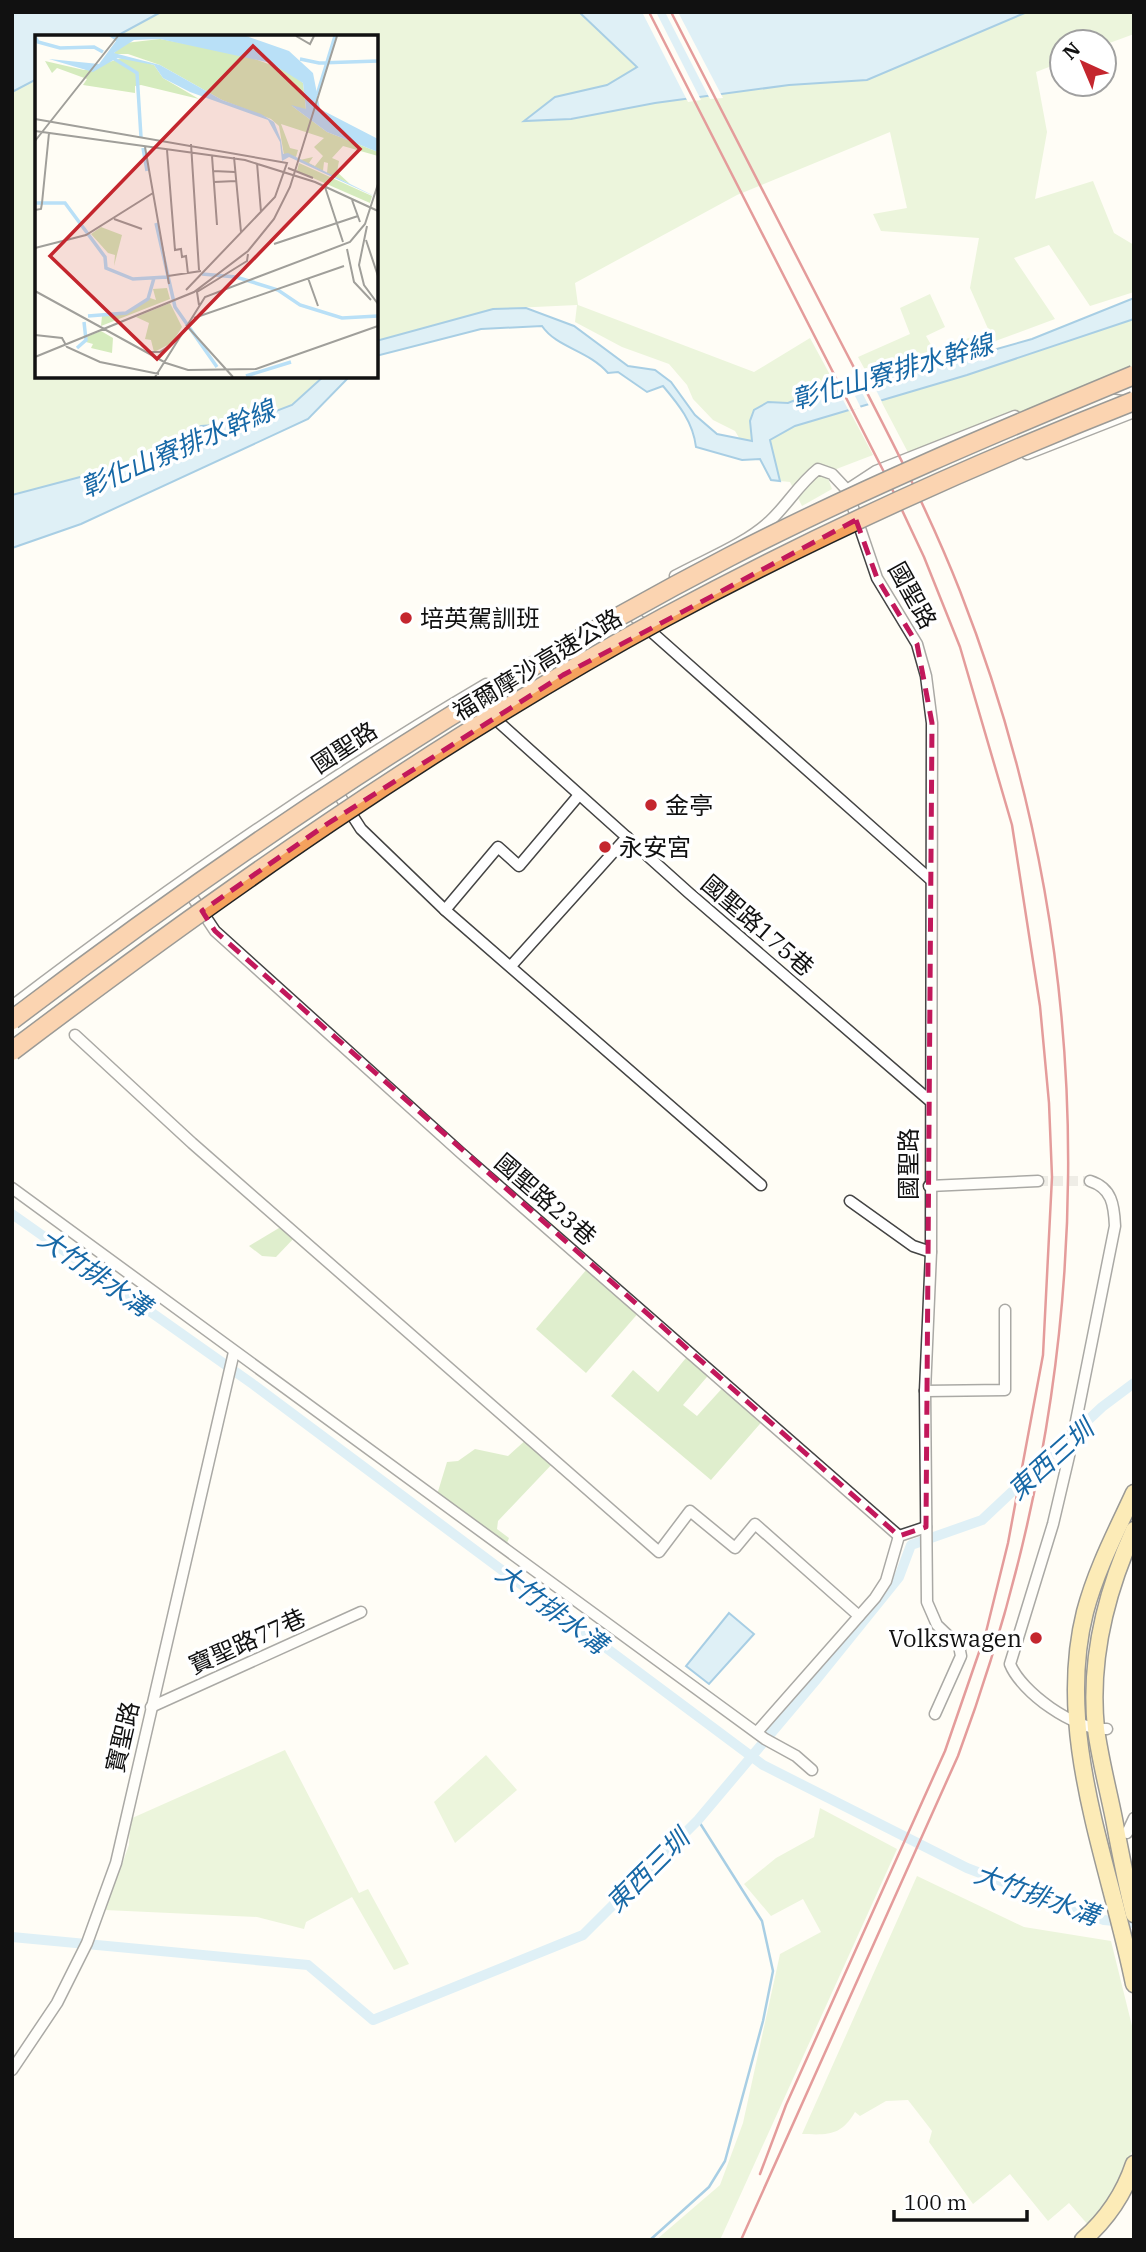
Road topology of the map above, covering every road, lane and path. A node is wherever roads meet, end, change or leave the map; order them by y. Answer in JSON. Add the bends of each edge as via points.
{"nodes":[{"id":1,"x":1134,"y":375,"type":"edge"},
{"id":2,"x":1134,"y":391,"type":"edge"},
{"id":3,"x":1134,"y":401,"type":"edge"},
{"id":4,"x":1134,"y":412,"type":"edge"},
{"id":5,"x":1027,"y":454,"type":"dead end"},
{"id":6,"x":847,"y":490,"type":"junction"},
{"id":7,"x":622,"y":606,"type":"junction"},
{"id":8,"x":468,"y":695,"type":"junction"},
{"id":9,"x":330,"y":781,"type":"junction"},
{"id":10,"x":579,"y":795,"type":"junction"},
{"id":11,"x":627,"y":837,"type":"junction"},
{"id":12,"x":930,"y":879,"type":"junction"},
{"id":13,"x":181,"y":880,"type":"junction"},
{"id":14,"x":445,"y":910,"type":"junction"},
{"id":15,"x":511,"y":967,"type":"junction"},
{"id":16,"x":12,"y":1006,"type":"edge"},
{"id":17,"x":12,"y":1020,"type":"edge"},
{"id":18,"x":75,"y":1035,"type":"dead end"},
{"id":19,"x":12,"y":1051,"type":"edge"},
{"id":20,"x":929,"y":1100,"type":"junction"},
{"id":21,"x":1038,"y":1181,"type":"tunnel mouth"},
{"id":22,"x":1090,"y":1181,"type":"dead end"},
{"id":23,"x":761,"y":1185,"type":"dead end"},
{"id":24,"x":929,"y":1186,"type":"junction"},
{"id":25,"x":12,"y":1188,"type":"edge"},
{"id":26,"x":850,"y":1201,"type":"dead end"},
{"id":27,"x":930,"y":1252,"type":"junction"},
{"id":28,"x":1005,"y":1310,"type":"dead end"},
{"id":29,"x":234,"y":1352,"type":"junction"},
{"id":30,"x":925,"y":1391,"type":"junction"},
{"id":31,"x":1134,"y":1493,"type":"edge"},
{"id":32,"x":926,"y":1527,"type":"junction"},
{"id":33,"x":1134,"y":1530,"type":"edge"},
{"id":34,"x":900,"y":1536,"type":"junction"},
{"id":35,"x":361,"y":1612,"type":"dead end"},
{"id":36,"x":859,"y":1616,"type":"junction"},
{"id":37,"x":151,"y":1707,"type":"junction"},
{"id":38,"x":935,"y":1714,"type":"dead end"},
{"id":39,"x":1077,"y":1723,"type":"junction"},
{"id":40,"x":1101,"y":1729,"type":"junction"},
{"id":41,"x":757,"y":1732,"type":"junction"},
{"id":42,"x":812,"y":1769,"type":"dead end"},
{"id":43,"x":1134,"y":1818,"type":"edge"},
{"id":44,"x":1127,"y":1833,"type":"dead end"},
{"id":45,"x":1128,"y":1907,"type":"edge"},
{"id":46,"x":1134,"y":1984,"type":"edge"},
{"id":47,"x":12,"y":2070,"type":"edge"},
{"id":48,"x":1134,"y":2164,"type":"edge"},
{"id":49,"x":1083,"y":2240,"type":"edge"}],
"edges":[{"from":1,"to":17,"type":"highway","name":"福爾摩沙高速公路","bridge":true,"via":[[884,482],[641,605],[388,755],[136,927]]},
{"from":2,"to":6,"type":"street","via":[[1101,388],[1020,414],[876,471]]},
{"from":3,"to":19,"type":"highway","name":"福爾摩沙高速公路","bridge":true,"via":[[843,526],[563,675],[327,824]]},
{"from":4,"to":5,"type":"street"},
{"from":6,"to":7,"type":"street","name":"國聖路","via":[[832,474],[818,469],[757,531]]},
{"from":6,"to":12,"type":"street","name":"國聖路","via":[[877,578],[916,644],[926,676],[932,723]]},
{"from":7,"to":8,"type":"street","name":"國聖路"},
{"from":7,"to":12,"type":"street"},
{"from":8,"to":9,"type":"street","name":"國聖路"},
{"from":8,"to":10,"type":"street","name":"國聖路175巷"},
{"from":9,"to":13,"type":"street","name":"國聖路"},
{"from":9,"to":14,"type":"street","via":[[361,829]]},
{"from":10,"to":11,"type":"street","name":"國聖路175巷"},
{"from":10,"to":14,"type":"street","via":[[519,866],[498,847]]},
{"from":11,"to":15,"type":"street"},
{"from":11,"to":20,"type":"street","name":"國聖路175巷"},
{"from":12,"to":20,"type":"street","name":"國聖路"},
{"from":13,"to":16,"type":"street","name":"國聖路"},
{"from":13,"to":34,"type":"street","name":"國聖路23巷","via":[[215,931],[471,1162]]},
{"from":14,"to":15,"type":"street"},
{"from":15,"to":23,"type":"street"},
{"from":18,"to":36,"type":"street","via":[[659,1552],[690,1511],[735,1548],[755,1524]]},
{"from":20,"to":24,"type":"street","name":"國聖路"},
{"from":21,"to":24,"type":"street"},
{"from":22,"to":39,"type":"street","via":[[1112,1199],[1115,1226],[1064,1478],[1010,1664],[1015,1676]]},
{"from":24,"to":27,"type":"street","name":"國聖路"},
{"from":25,"to":29,"type":"street"},
{"from":26,"to":27,"type":"street","via":[[913,1246]]},
{"from":27,"to":30,"type":"street","name":"國聖路"},
{"from":28,"to":30,"type":"street","via":[[1005,1390]]},
{"from":29,"to":37,"type":"street","name":"寶聖路"},
{"from":29,"to":41,"type":"street"},
{"from":30,"to":32,"type":"street","name":"國聖路"},
{"from":31,"to":39,"type":"main road","via":[[1085,1613]]},
{"from":32,"to":34,"type":"street"},
{"from":32,"to":38,"type":"street","name":"國聖路","via":[[927,1602],[937,1625],[958,1646],[961,1656]]},
{"from":33,"to":40,"type":"main road","via":[[1115,1572],[1098,1650]]},
{"from":34,"to":36,"type":"street","via":[[886,1581]]},
{"from":35,"to":37,"type":"street","name":"寶聖路77巷"},
{"from":36,"to":41,"type":"street"},
{"from":37,"to":47,"type":"street","name":"寶聖路","via":[[117,1863],[87,1943],[57,2003]]},
{"from":39,"to":40,"type":"street"},
{"from":39,"to":45,"type":"main road","via":[[1089,1789]]},
{"from":40,"to":45,"type":"main road"},
{"from":41,"to":42,"type":"street"},
{"from":43,"to":44,"type":"street"},
{"from":45,"to":46,"type":"main road","via":[[1128,1956]]},
{"from":48,"to":49,"type":"main road","via":[[1123,2193]]}]}
